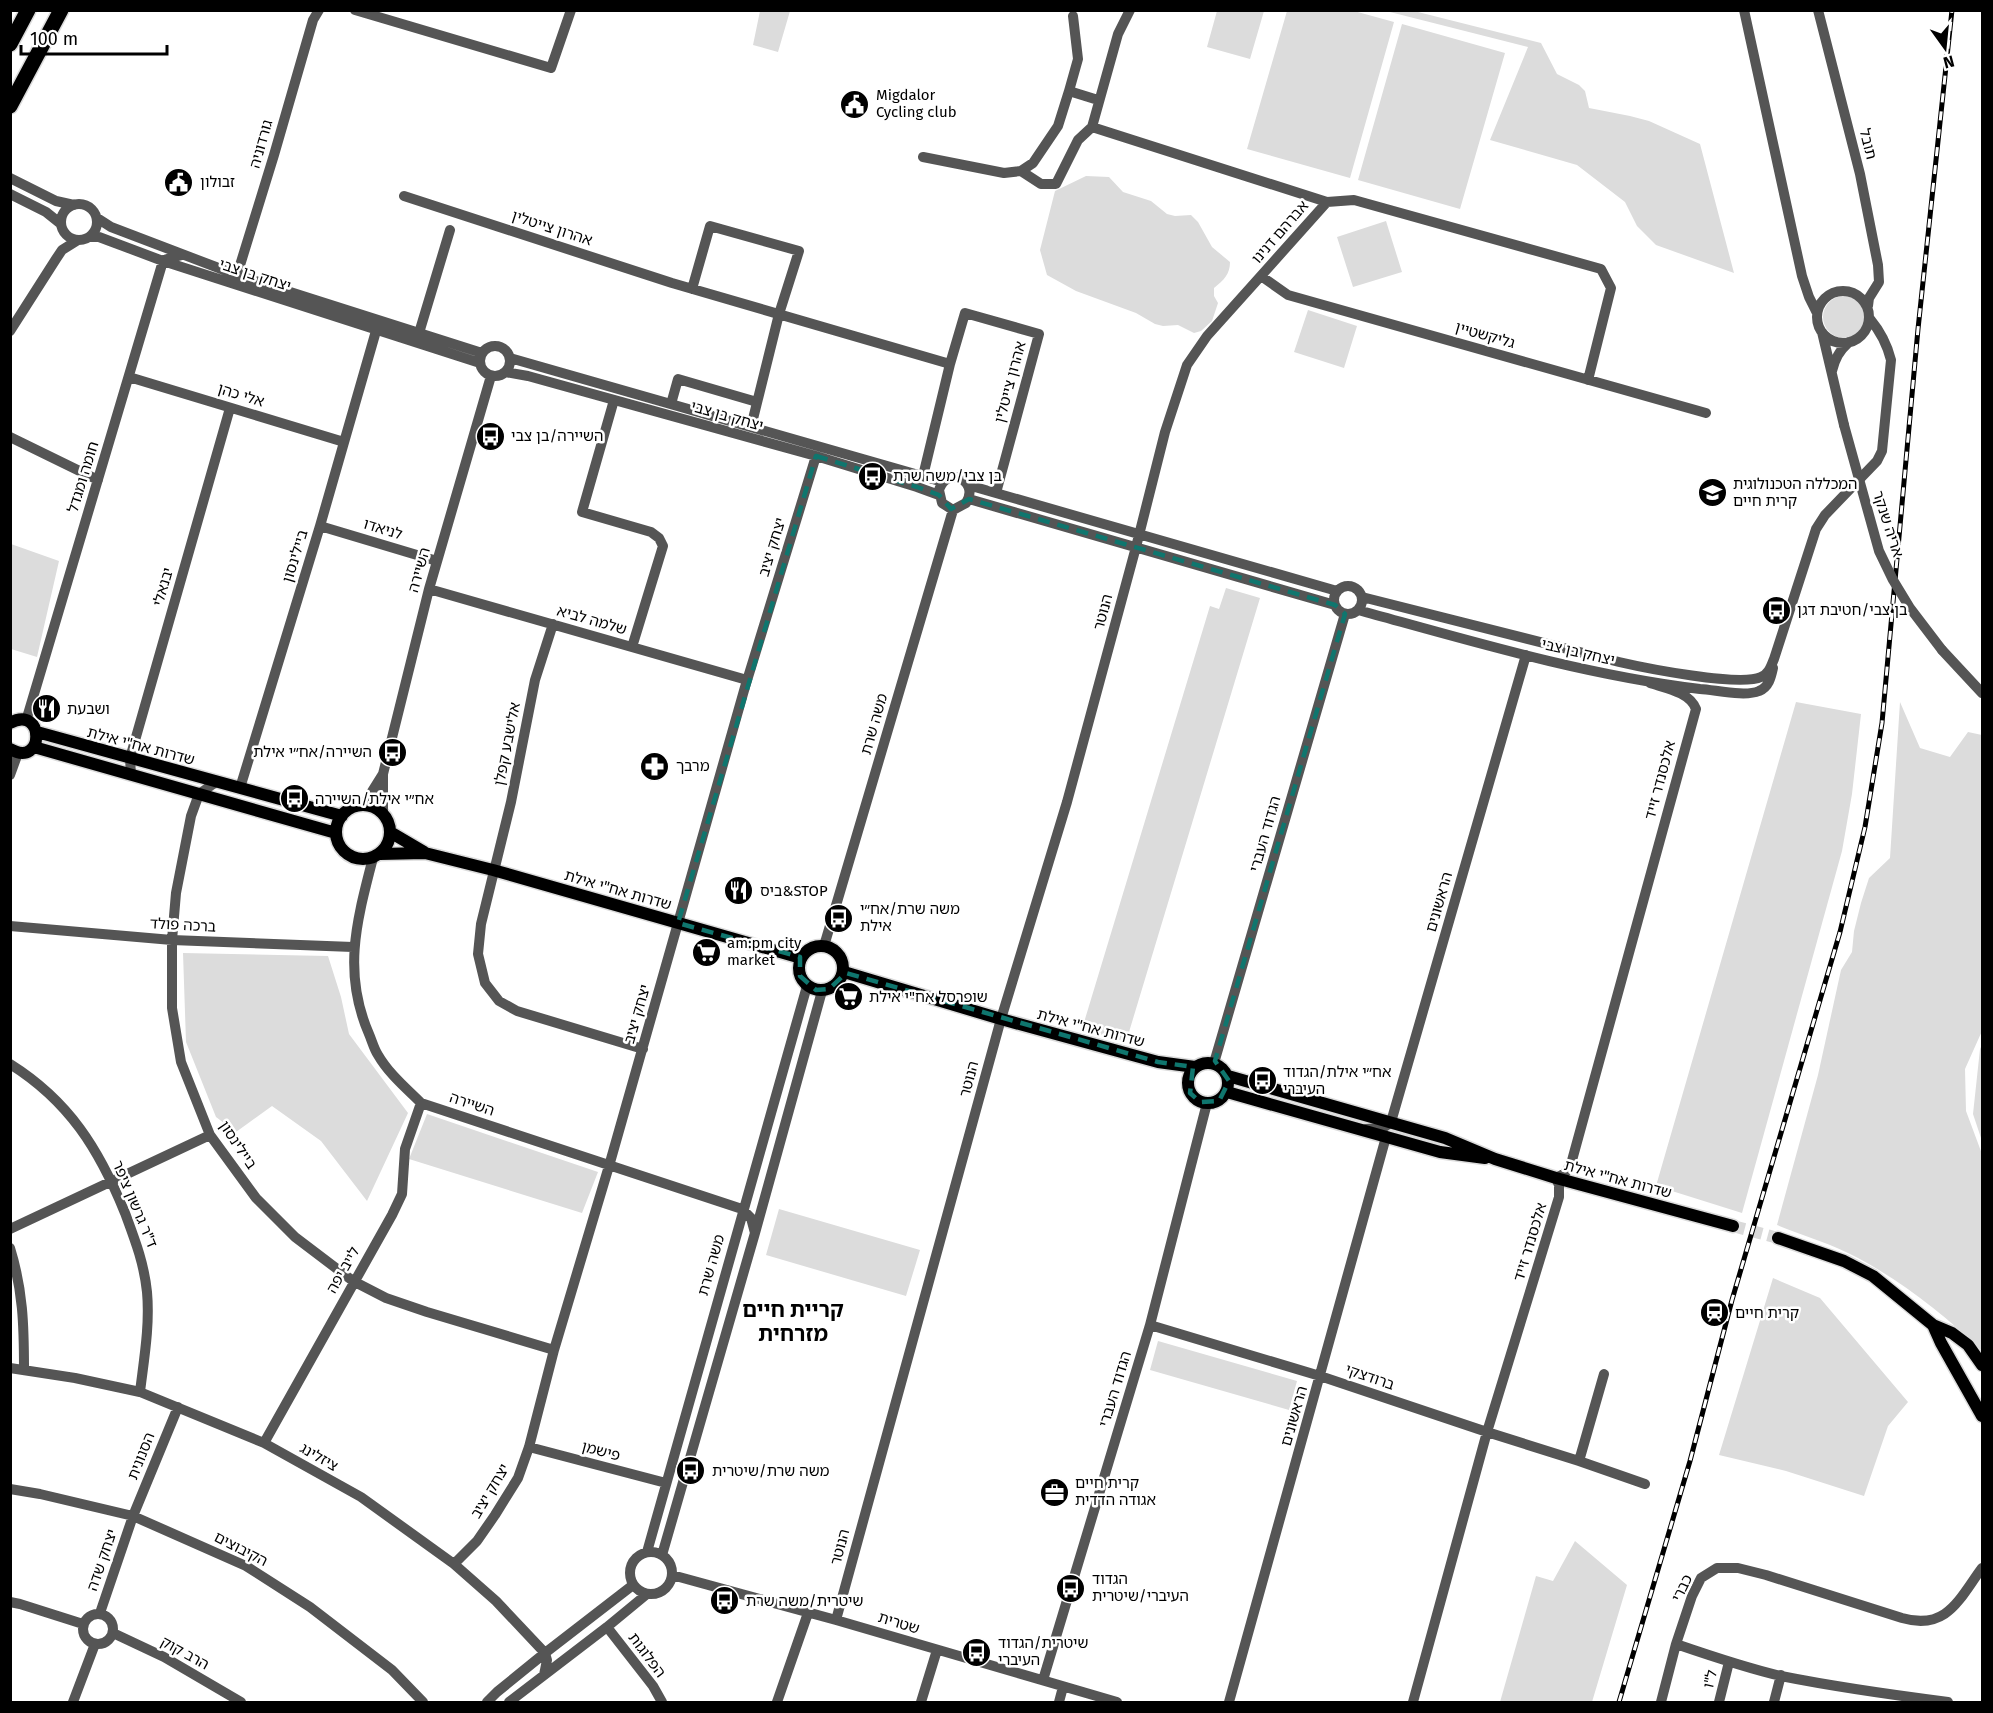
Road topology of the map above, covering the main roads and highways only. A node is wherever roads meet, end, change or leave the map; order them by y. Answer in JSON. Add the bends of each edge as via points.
{"nodes":[{"id":1,"x":28,"y":10,"type":"edge"},
{"id":2,"x":61,"y":10,"type":"edge"},
{"id":3,"x":10,"y":44,"type":"edge"},
{"id":4,"x":10,"y":106,"type":"edge"},
{"id":5,"x":11,"y":723,"type":"edge"},
{"id":6,"x":37,"y":732,"type":"junction"},
{"id":7,"x":34,"y":747,"type":"junction"},
{"id":8,"x":14,"y":751,"type":"edge"},
{"id":9,"x":342,"y":816,"type":"junction"},
{"id":10,"x":390,"y":832,"type":"junction"},
{"id":11,"x":336,"y":833,"type":"junction"},
{"id":12,"x":425,"y":853,"type":"junction"},
{"id":13,"x":376,"y":856,"type":"junction"},
{"id":14,"x":801,"y":958,"type":"junction"},
{"id":15,"x":844,"y":972,"type":"junction"},
{"id":16,"x":1158,"y":1062,"type":"junction"},
{"id":17,"x":1195,"y":1067,"type":"junction"},
{"id":18,"x":1228,"y":1076,"type":"junction"},
{"id":19,"x":1188,"y":1079,"type":"junction"},
{"id":20,"x":1227,"y":1092,"type":"junction"},
{"id":21,"x":1495,"y":1158,"type":"junction"},
{"id":22,"x":1733,"y":1226,"type":"tunnel mouth"},
{"id":23,"x":1778,"y":1238,"type":"tunnel mouth"},
{"id":24,"x":1933,"y":1325,"type":"junction"},
{"id":25,"x":1983,"y":1365,"type":"edge"},
{"id":26,"x":1983,"y":1416,"type":"edge"}],
"edges":[{"from":1,"to":3,"type":"highway"},
{"from":2,"to":4,"type":"highway"},
{"from":5,"to":6,"type":"main road","via":[[26,721]]},
{"from":6,"to":7,"type":"main road"},
{"from":6,"to":9,"type":"main road","name":"שדרות אח\"י אילת"},
{"from":7,"to":8,"type":"main road","via":[[26,752]]},
{"from":7,"to":11,"type":"main road","name":"שדרות אח\"י אילת"},
{"from":9,"to":10,"type":"main road","via":[[355,807],[372,807],[383,814]]},
{"from":9,"to":11,"type":"main road"},
{"from":10,"to":12,"type":"main road","name":"שדרות אח\"י אילת"},
{"from":10,"to":13,"type":"main road","via":[[389,840]]},
{"from":11,"to":13,"type":"main road","via":[[348,855]]},
{"from":12,"to":13,"type":"main road","name":"שדרות אח\"י אילת"},
{"from":12,"to":14,"type":"main road","name":"שדרות אח\"י אילת"},
{"from":14,"to":15,"type":"main road","via":[[813,947],[824,946],[839,955]]},
{"from":14,"to":15,"type":"main road","via":[[800,976],[807,986],[822,991],[836,985]]},
{"from":15,"to":16,"type":"main road","name":"שדרות אח\"י אילת"},
{"from":16,"to":17,"type":"main road","name":"שדרות אח\"י אילת"},
{"from":16,"to":19,"type":"main road","name":"שדרות אח\"י אילת"},
{"from":17,"to":18,"type":"main road","via":[[1214,1063]]},
{"from":17,"to":19,"type":"main road"},
{"from":18,"to":20,"type":"main road"},
{"from":18,"to":21,"type":"main road","name":"שדרות אח\"י אילת","via":[[1445,1138]]},
{"from":19,"to":20,"type":"main road","via":[[1190,1093],[1200,1102],[1219,1101]]},
{"from":20,"to":21,"type":"main road","name":"שדרות אח\"י אילת","via":[[1440,1152]]},
{"from":21,"to":22,"type":"main road","name":"שדרות אח\"י אילת"},
{"from":23,"to":24,"type":"main road","via":[[1844,1261],[1873,1276]]},
{"from":24,"to":25,"type":"main road","via":[[1968,1345]]},
{"from":24,"to":26,"type":"main road"}]}
